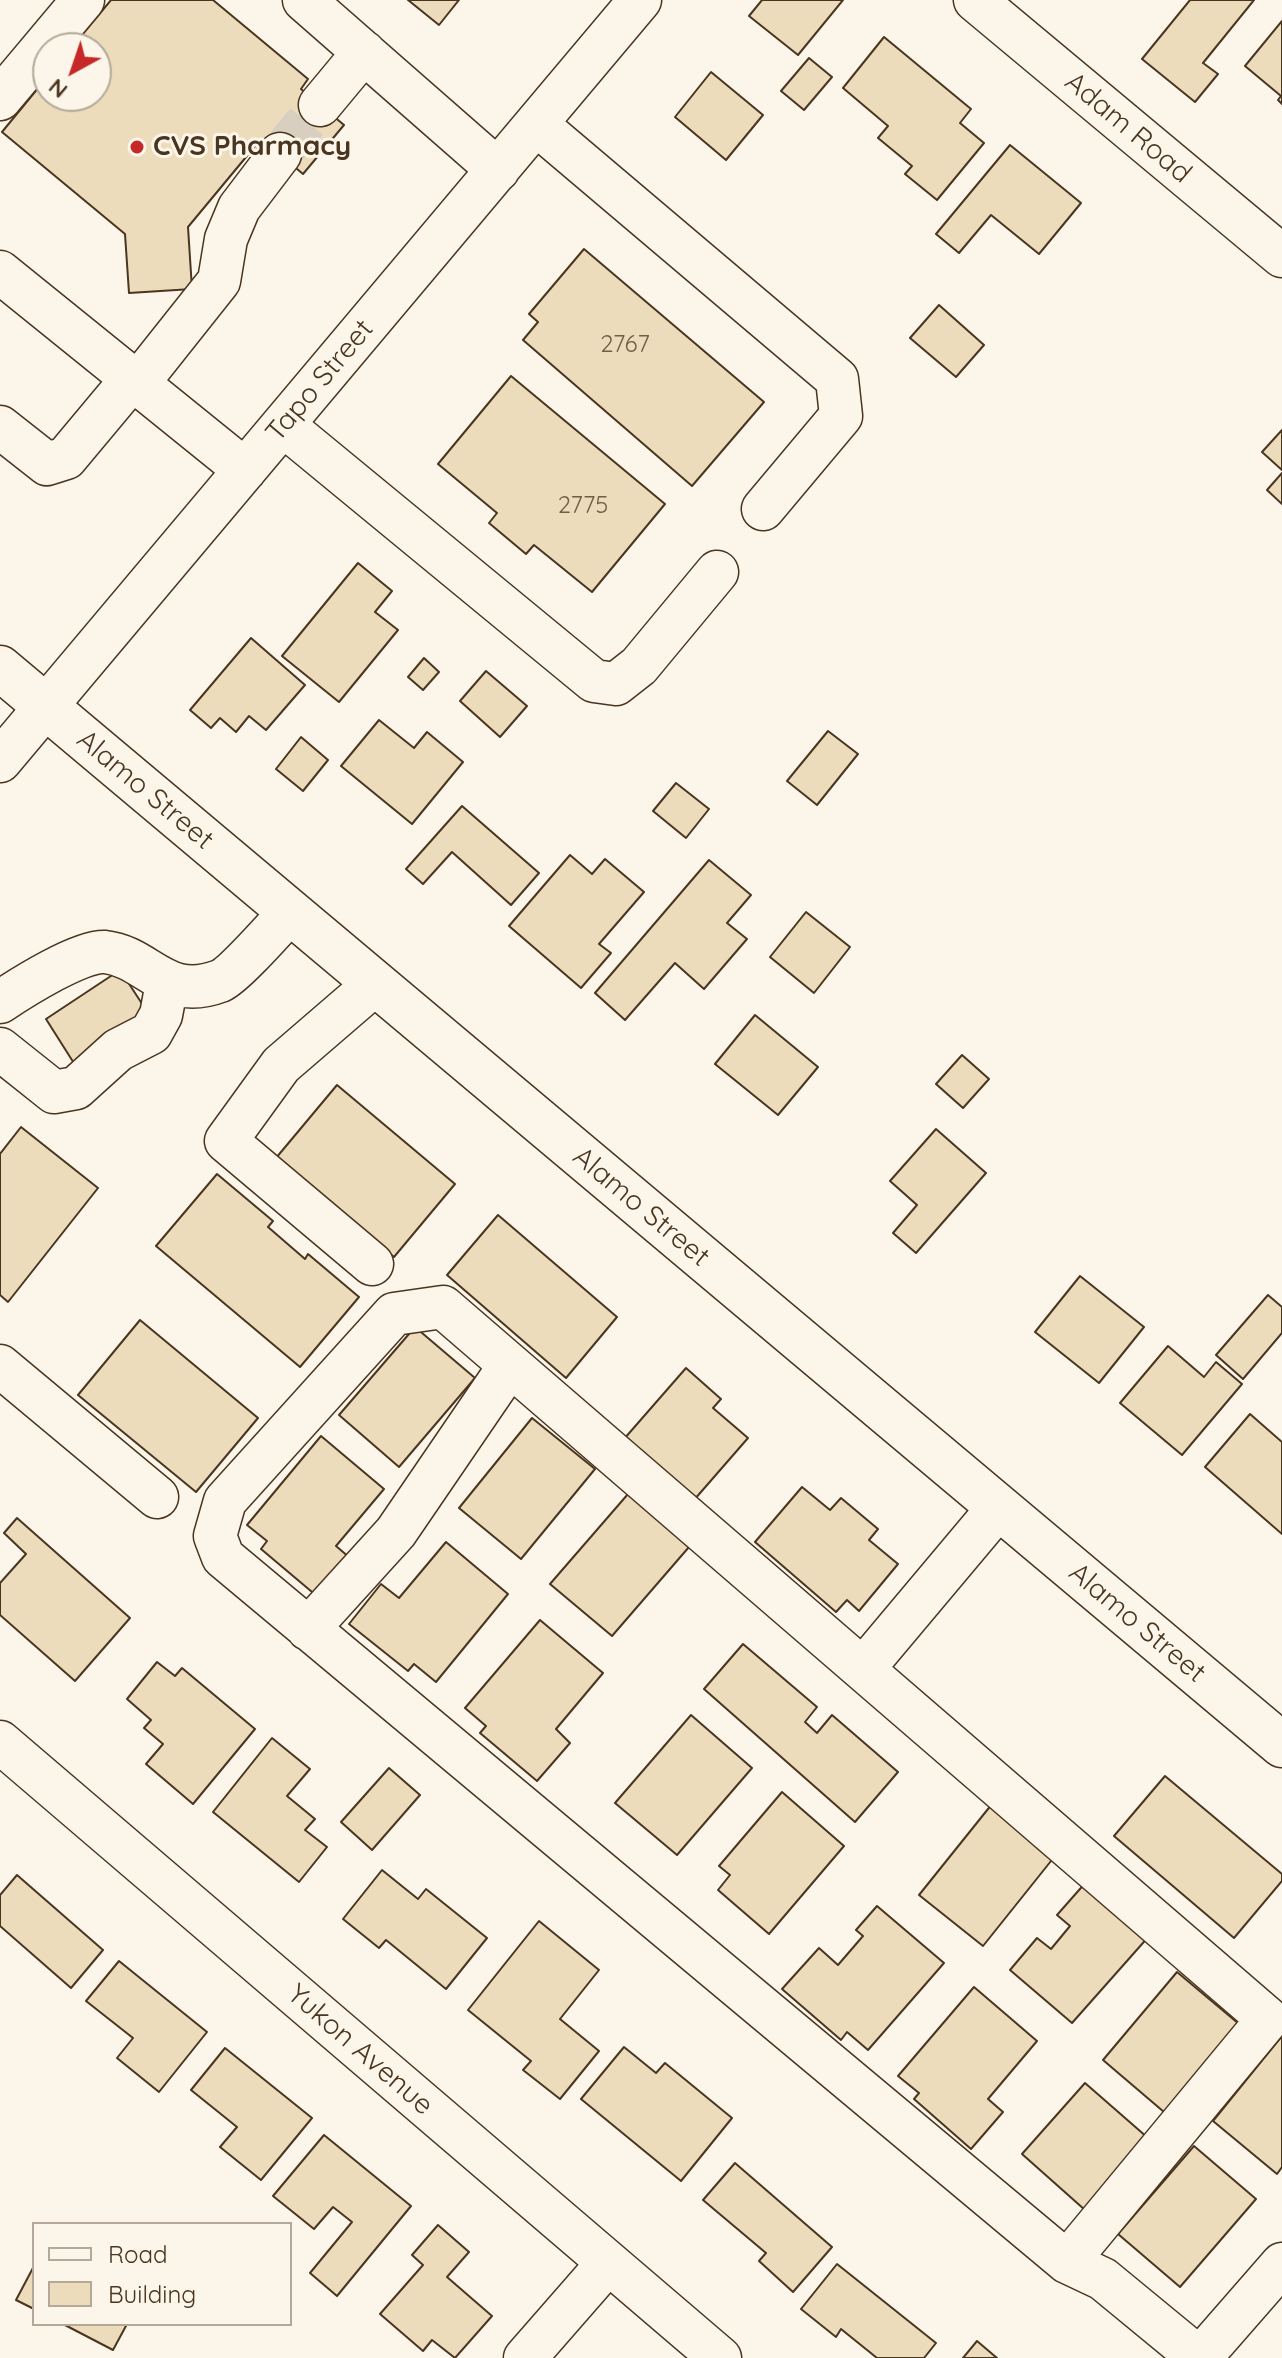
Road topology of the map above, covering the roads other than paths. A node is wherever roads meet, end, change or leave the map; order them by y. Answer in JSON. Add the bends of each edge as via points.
{"nodes":[{"id":1,"x":83,"y":0,"type":"edge"},
{"id":2,"x":304,"y":0,"type":"edge"},
{"id":3,"x":640,"y":0,"type":"edge"},
{"id":4,"x":975,"y":0,"type":"edge"},
{"id":5,"x":364,"y":52,"type":"junction"},
{"id":6,"x":0,"y":99,"type":"edge"},
{"id":7,"x":320,"y":105,"type":"tunnel mouth"},
{"id":8,"x":536,"y":124,"type":"junction"},
{"id":9,"x":280,"y":154,"type":"tunnel mouth"},
{"id":10,"x":498,"y":170,"type":"junction"},
{"id":11,"x":1282,"y":256,"type":"edge"},
{"id":12,"x":0,"y":272,"type":"edge"},
{"id":13,"x":135,"y":381,"type":"junction"},
{"id":14,"x":283,"y":425,"type":"junction"},
{"id":15,"x":0,"y":427,"type":"edge"},
{"id":16,"x":245,"y":470,"type":"junction"},
{"id":17,"x":763,"y":509,"type":"dead end"},
{"id":18,"x":717,"y":572,"type":"dead end"},
{"id":19,"x":0,"y":668,"type":"edge"},
{"id":20,"x":46,"y":707,"type":"junction"},
{"id":21,"x":0,"y":761,"type":"edge"},
{"id":22,"x":290,"y":912,"type":"junction"},
{"id":23,"x":167,"y":983,"type":"junction"},
{"id":24,"x":375,"y":984,"type":"junction"},
{"id":25,"x":0,"y":1002,"type":"edge"},
{"id":26,"x":0,"y":1049,"type":"edge"},
{"id":27,"x":372,"y":1264,"type":"dead end"},
{"id":28,"x":510,"y":1365,"type":"junction"},
{"id":29,"x":0,"y":1366,"type":"edge"},
{"id":30,"x":157,"y":1497,"type":"dead end"},
{"id":31,"x":999,"y":1507,"type":"junction"},
{"id":32,"x":308,"y":1629,"type":"junction"},
{"id":33,"x":863,"y":1669,"type":"junction"},
{"id":34,"x":0,"y":1742,"type":"edge"},
{"id":35,"x":1282,"y":1745,"type":"edge"},
{"id":36,"x":1067,"y":2262,"type":"junction"},
{"id":37,"x":608,"y":2263,"type":"junction"},
{"id":38,"x":1282,"y":2264,"type":"edge"},
{"id":39,"x":525,"y":2358,"type":"edge"},
{"id":40,"x":720,"y":2358,"type":"edge"},
{"id":41,"x":1199,"y":2358,"type":"edge"}],
"edges":[{"from":1,"to":6,"type":"street"},
{"from":2,"to":5,"type":"street"},
{"from":3,"to":8,"type":"street","name":"Tapo Street"},
{"from":4,"to":11,"type":"street","name":"Adam Road"},
{"from":5,"to":7,"type":"street"},
{"from":5,"to":10,"type":"street"},
{"from":8,"to":10,"type":"street","name":"Tapo Street"},
{"from":8,"to":17,"type":"street","via":[[837,379],[841,416]]},
{"from":9,"to":13,"type":"street","via":[[239,208],[226,239],[219,281]]},
{"from":10,"to":14,"type":"street","name":"Tapo Street"},
{"from":12,"to":13,"type":"street"},
{"from":13,"to":15,"type":"street","via":[[66,458],[47,464]]},
{"from":13,"to":16,"type":"street"},
{"from":14,"to":16,"type":"street","name":"Tapo Street"},
{"from":14,"to":18,"type":"street","via":[[594,681],[616,684],[639,666]]},
{"from":16,"to":20,"type":"street","name":"Tapo Street"},
{"from":19,"to":20,"type":"main road","name":"Alamo Street"},
{"from":20,"to":21,"type":"street","name":"Tapo Street"},
{"from":20,"to":22,"type":"main road","name":"Alamo Street"},
{"from":22,"to":23,"type":"street","via":[[221,980]]},
{"from":22,"to":24,"type":"main road","name":"Alamo Street"},
{"from":23,"to":25,"type":"street","via":[[124,956],[101,951],[42,975]]},
{"from":23,"to":26,"type":"street","via":[[161,1015],[151,1033],[118,1050],[76,1088],[54,1092]]},
{"from":24,"to":27,"type":"street","via":[[281,1065],[226,1141]]},
{"from":24,"to":31,"type":"main road","name":"Alamo Street"},
{"from":28,"to":32,"type":"street","via":[[396,1532]]},
{"from":28,"to":32,"type":"street","via":[[443,1307],[394,1314],[225,1501],[215,1536],[223,1557]]},
{"from":28,"to":33,"type":"street"},
{"from":29,"to":30,"type":"street"},
{"from":31,"to":33,"type":"street"},
{"from":31,"to":35,"type":"main road","name":"Alamo Street"},
{"from":32,"to":36,"type":"street"},
{"from":33,"to":36,"type":"street","via":[[1268,2019]]},
{"from":34,"to":37,"type":"street","name":"Yukon Avenue"},
{"from":36,"to":41,"type":"street","via":[[1103,2279]]},
{"from":37,"to":39,"type":"street"},
{"from":37,"to":40,"type":"street","name":"Yukon Avenue"},
{"from":38,"to":41,"type":"street"}]}
